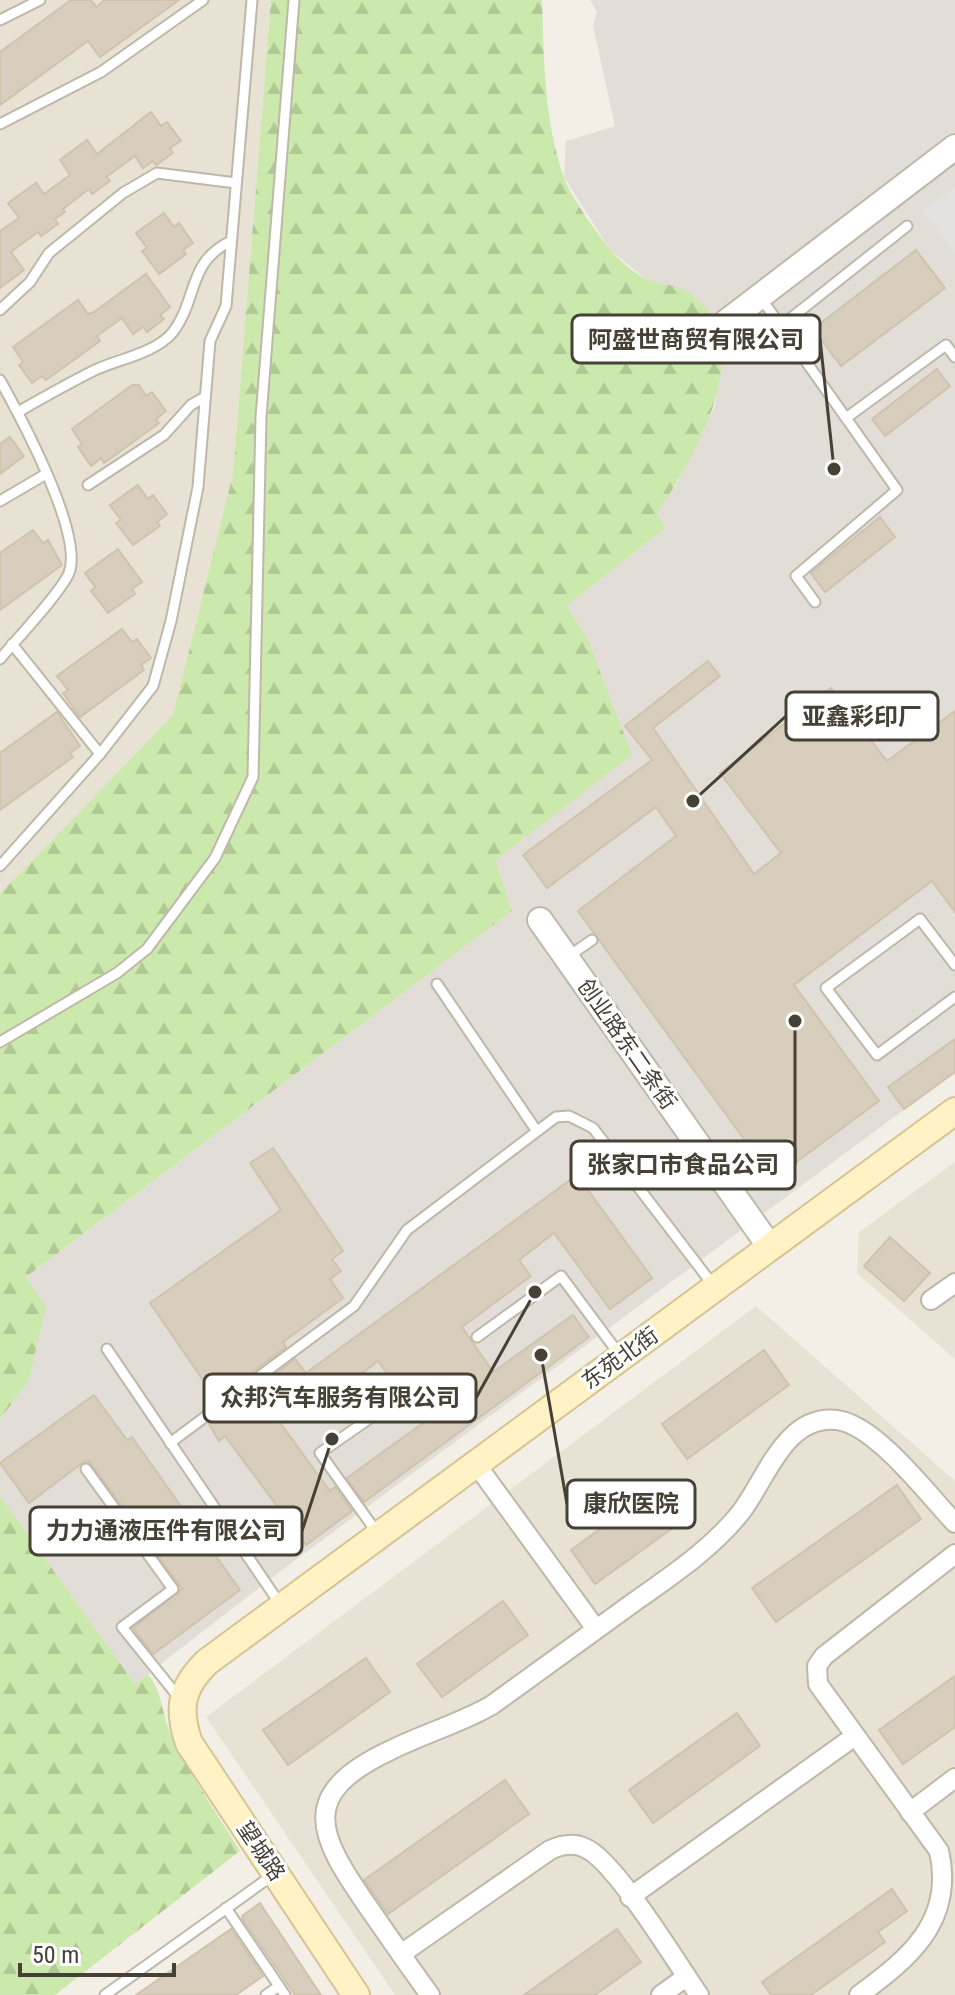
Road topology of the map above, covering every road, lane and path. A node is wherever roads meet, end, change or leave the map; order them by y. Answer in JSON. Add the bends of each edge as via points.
{"nodes":[{"id":1,"x":40,"y":0,"type":"edge"},
{"id":2,"x":203,"y":0,"type":"edge"},
{"id":3,"x":252,"y":0,"type":"edge"},
{"id":4,"x":294,"y":0,"type":"edge"},
{"id":5,"x":0,"y":20,"type":"edge"},
{"id":6,"x":0,"y":124,"type":"edge"},
{"id":7,"x":955,"y":147,"type":"edge"},
{"id":8,"x":236,"y":183,"type":"junction"},
{"id":9,"x":907,"y":226,"type":"dead end"},
{"id":10,"x":231,"y":241,"type":"junction"},
{"id":11,"x":760,"y":296,"type":"junction"},
{"id":12,"x":0,"y":310,"type":"edge"},
{"id":13,"x":725,"y":323,"type":"dead end"},
{"id":14,"x":781,"y":326,"type":"junction"},
{"id":15,"x":955,"y":357,"type":"edge"},
{"id":16,"x":0,"y":380,"type":"edge"},
{"id":17,"x":205,"y":397,"type":"junction"},
{"id":18,"x":18,"y":412,"type":"junction"},
{"id":19,"x":846,"y":418,"type":"junction"},
{"id":20,"x":46,"y":474,"type":"junction"},
{"id":21,"x":88,"y":485,"type":"dead end"},
{"id":22,"x":0,"y":501,"type":"edge"},
{"id":23,"x":815,"y":602,"type":"dead end"},
{"id":24,"x":12,"y":644,"type":"junction"},
{"id":25,"x":0,"y":659,"type":"edge"},
{"id":26,"x":100,"y":754,"type":"junction"},
{"id":27,"x":0,"y":866,"type":"edge"},
{"id":28,"x":540,"y":920,"type":"dead end"},
{"id":29,"x":592,"y":940,"type":"dead end"},
{"id":30,"x":567,"y":958,"type":"junction"},
{"id":31,"x":955,"y":965,"type":"edge"},
{"id":32,"x":437,"y":984,"type":"dead end"},
{"id":33,"x":955,"y":997,"type":"edge"},
{"id":34,"x":0,"y":1042,"type":"edge"},
{"id":35,"x":955,"y":1111,"type":"edge"},
{"id":36,"x":536,"y":1130,"type":"junction"},
{"id":37,"x":770,"y":1247,"type":"junction"},
{"id":38,"x":955,"y":1283,"type":"edge"},
{"id":39,"x":715,"y":1287,"type":"junction"},
{"id":40,"x":931,"y":1300,"type":"dead end"},
{"id":41,"x":477,"y":1337,"type":"dead end"},
{"id":42,"x":107,"y":1349,"type":"dead end"},
{"id":43,"x":621,"y":1357,"type":"junction"},
{"id":44,"x":396,"y":1400,"type":"dead end"},
{"id":45,"x":170,"y":1443,"type":"junction"},
{"id":46,"x":476,"y":1464,"type":"junction"},
{"id":47,"x":86,"y":1469,"type":"dead end"},
{"id":48,"x":955,"y":1523,"type":"edge"},
{"id":49,"x":379,"y":1535,"type":"junction"},
{"id":50,"x":955,"y":1554,"type":"edge"},
{"id":51,"x":281,"y":1607,"type":"junction"},
{"id":52,"x":596,"y":1629,"type":"junction"},
{"id":53,"x":183,"y":1701,"type":"junction"},
{"id":54,"x":855,"y":1736,"type":"junction"},
{"id":55,"x":955,"y":1778,"type":"edge"},
{"id":56,"x":910,"y":1812,"type":"junction"},
{"id":57,"x":275,"y":1873,"type":"junction"},
{"id":58,"x":630,"y":1897,"type":"junction"},
{"id":59,"x":226,"y":1908,"type":"junction"},
{"id":60,"x":401,"y":1954,"type":"junction"},
{"id":61,"x":686,"y":1977,"type":"junction"},
{"id":62,"x":279,"y":1986,"type":"junction"},
{"id":63,"x":105,"y":1995,"type":"edge"},
{"id":64,"x":266,"y":1995,"type":"edge"},
{"id":65,"x":285,"y":1995,"type":"edge"},
{"id":66,"x":356,"y":1995,"type":"edge"},
{"id":67,"x":430,"y":1995,"type":"edge"},
{"id":68,"x":661,"y":1995,"type":"edge"},
{"id":69,"x":699,"y":1995,"type":"edge"},
{"id":70,"x":859,"y":1995,"type":"edge"}],
"edges":[{"from":1,"to":5,"type":"lane"},
{"from":2,"to":6,"type":"lane","via":[[101,72]]},
{"from":3,"to":8,"type":"lane"},
{"from":4,"to":34,"type":"lane","via":[[261,417],[253,777],[215,858],[147,949],[117,973]]},
{"from":7,"to":11,"type":"street"},
{"from":8,"to":10,"type":"lane"},
{"from":8,"to":12,"type":"lane","via":[[157,173],[123,193],[49,253],[30,282]]},
{"from":9,"to":14,"type":"lane"},
{"from":10,"to":17,"type":"lane","via":[[226,306],[210,341]]},
{"from":10,"to":18,"type":"lane","via":[[214,249],[193,279],[172,333],[150,349],[92,372]]},
{"from":11,"to":13,"type":"street"},
{"from":11,"to":14,"type":"lane"},
{"from":14,"to":19,"type":"lane"},
{"from":15,"to":19,"type":"lane","via":[[946,345]]},
{"from":16,"to":18,"type":"lane"},
{"from":17,"to":21,"type":"lane","via":[[164,435]]},
{"from":17,"to":26,"type":"lane","via":[[198,487],[153,686]]},
{"from":18,"to":20,"type":"lane"},
{"from":19,"to":23,"type":"lane","via":[[897,490],[796,576]]},
{"from":20,"to":22,"type":"lane"},
{"from":20,"to":24,"type":"lane","via":[[70,548],[69,573]]},
{"from":24,"to":25,"type":"lane"},
{"from":24,"to":26,"type":"lane"},
{"from":26,"to":27,"type":"lane"},
{"from":28,"to":30,"type":"street","name":"创业路东二条街"},
{"from":29,"to":30,"type":"lane"},
{"from":30,"to":37,"type":"street","name":"创业路东二条街"},
{"from":31,"to":33,"type":"lane","via":[[920,919],[826,988],[877,1055]]},
{"from":32,"to":36,"type":"lane"},
{"from":35,"to":37,"type":"main road","name":"东苑北街"},
{"from":36,"to":39,"type":"lane","via":[[556,1117],[569,1116],[593,1128]]},
{"from":36,"to":45,"type":"lane","via":[[407,1230],[354,1306]]},
{"from":37,"to":39,"type":"main road","name":"东苑北街"},
{"from":38,"to":40,"type":"street"},
{"from":39,"to":43,"type":"main road","name":"东苑北街"},
{"from":41,"to":43,"type":"lane","via":[[561,1276]]},
{"from":42,"to":45,"type":"lane"},
{"from":43,"to":46,"type":"main road","name":"东苑北街"},
{"from":44,"to":49,"type":"lane","via":[[320,1453]]},
{"from":45,"to":51,"type":"lane"},
{"from":46,"to":49,"type":"main road","name":"东苑北街"},
{"from":46,"to":52,"type":"street"},
{"from":47,"to":53,"type":"lane","via":[[173,1589],[122,1627]]},
{"from":48,"to":52,"type":"street","via":[[868,1435],[838,1420],[818,1421],[780,1451],[743,1510],[716,1539]]},
{"from":49,"to":51,"type":"main road","name":"东苑北街"},
{"from":50,"to":54,"type":"street","via":[[817,1666],[818,1684]]},
{"from":51,"to":53,"type":"main road","name":"东苑北街","via":[[189,1679]]},
{"from":52,"to":60,"type":"street","via":[[459,1725],[390,1750],[338,1785],[326,1807],[328,1845]]},
{"from":53,"to":57,"type":"main road","name":"望城路","via":[[189,1743]]},
{"from":54,"to":56,"type":"street"},
{"from":54,"to":58,"type":"street"},
{"from":55,"to":56,"type":"street"},
{"from":56,"to":70,"type":"street","via":[[947,1867],[949,1900],[921,1947]]},
{"from":57,"to":59,"type":"lane"},
{"from":57,"to":66,"type":"main road","name":"望城路"},
{"from":58,"to":60,"type":"street","via":[[590,1849],[563,1844]]},
{"from":58,"to":61,"type":"street"},
{"from":59,"to":62,"type":"lane"},
{"from":59,"to":63,"type":"lane"},
{"from":60,"to":67,"type":"street"},
{"from":61,"to":68,"type":"street"},
{"from":61,"to":69,"type":"street"},
{"from":62,"to":64,"type":"lane"},
{"from":62,"to":65,"type":"lane"}]}
